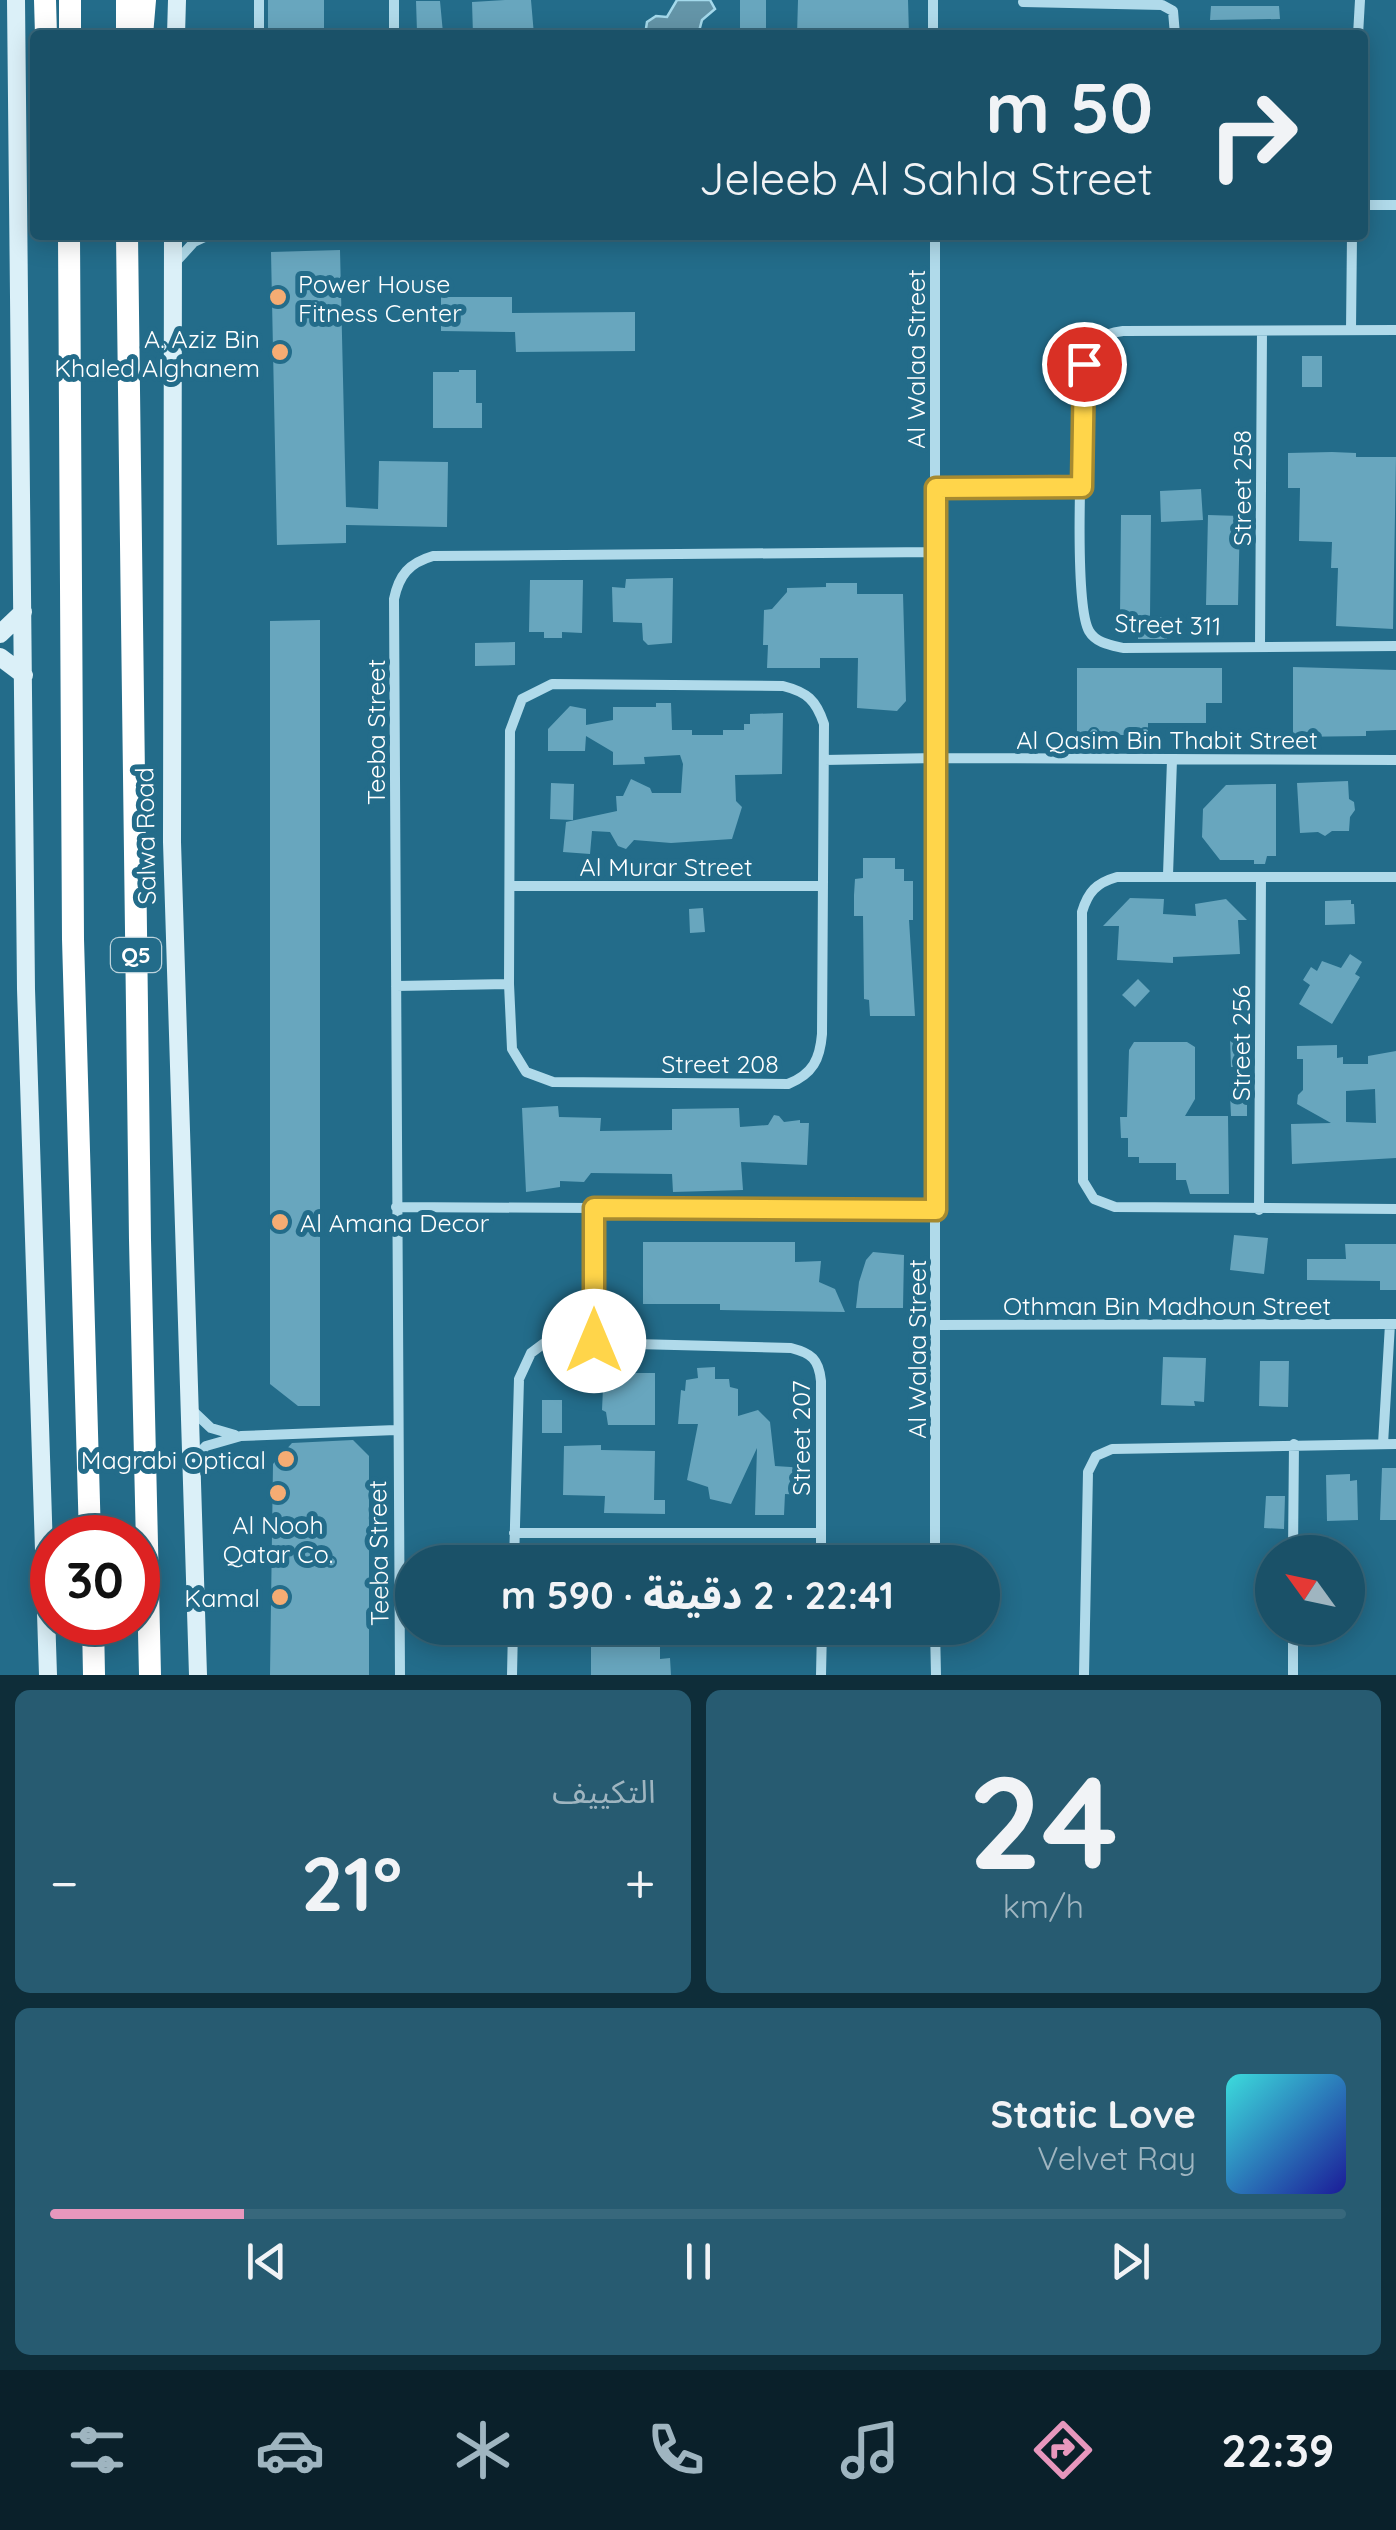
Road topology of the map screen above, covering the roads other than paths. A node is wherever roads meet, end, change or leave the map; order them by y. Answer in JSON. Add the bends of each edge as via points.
{"nodes":[{"id":1,"x":16,"y":0,"type":"edge"},
{"id":2,"x":45,"y":0,"type":"edge"},
{"id":3,"x":70,"y":0,"type":"edge"},
{"id":4,"x":127,"y":0,"type":"edge"},
{"id":5,"x":145,"y":0,"type":"edge"},
{"id":6,"x":177,"y":0,"type":"edge"},
{"id":7,"x":260,"y":0,"type":"edge"},
{"id":8,"x":394,"y":0,"type":"edge"},
{"id":9,"x":933,"y":0,"type":"edge"},
{"id":10,"x":1360,"y":0,"type":"edge"},
{"id":11,"x":1023,"y":2,"type":"edge"},
{"id":12,"x":46,"y":30,"type":"edge"},
{"id":13,"x":70,"y":30,"type":"edge"},
{"id":14,"x":127,"y":30,"type":"edge"},
{"id":15,"x":142,"y":30,"type":"edge"},
{"id":16,"x":176,"y":30,"type":"edge"},
{"id":17,"x":259,"y":30,"type":"edge"},
{"id":18,"x":394,"y":30,"type":"edge"},
{"id":19,"x":933,"y":30,"type":"edge"},
{"id":20,"x":1175,"y":30,"type":"edge"},
{"id":21,"x":1358,"y":30,"type":"edge"},
{"id":22,"x":1396,"y":204,"type":"edge"},
{"id":23,"x":1368,"y":205,"type":"edge"},
{"id":24,"x":66,"y":240,"type":"edge"},
{"id":25,"x":128,"y":240,"type":"edge"},
{"id":26,"x":173,"y":240,"type":"edge"},
{"id":27,"x":198,"y":240,"type":"edge"},
{"id":28,"x":935,"y":240,"type":"edge"},
{"id":29,"x":1352,"y":240,"type":"edge"},
{"id":30,"x":172,"y":266,"type":"junction"},
{"id":31,"x":1351,"y":330,"type":"junction"},
{"id":32,"x":1396,"y":330,"type":"edge"},
{"id":33,"x":1262,"y":331,"type":"junction"},
{"id":34,"x":1082,"y":487,"type":"junction"},
{"id":35,"x":936,"y":488,"type":"junction"},
{"id":36,"x":935,"y":552,"type":"junction"},
{"id":37,"x":23,"y":612,"type":"junction"},
{"id":38,"x":0,"y":634,"type":"edge"},
{"id":39,"x":1260,"y":645,"type":"junction"},
{"id":40,"x":1396,"y":646,"type":"edge"},
{"id":41,"x":0,"y":657,"type":"edge"},
{"id":42,"x":24,"y":675,"type":"junction"},
{"id":43,"x":937,"y":758,"type":"junction"},
{"id":44,"x":824,"y":760,"type":"junction"},
{"id":45,"x":1172,"y":760,"type":"junction"},
{"id":46,"x":1396,"y":760,"type":"edge"},
{"id":47,"x":1168,"y":875,"type":"junction"},
{"id":48,"x":1261,"y":877,"type":"junction"},
{"id":49,"x":1396,"y":877,"type":"edge"},
{"id":50,"x":512,"y":886,"type":"junction"},
{"id":51,"x":821,"y":886,"type":"junction"},
{"id":52,"x":509,"y":984,"type":"junction"},
{"id":53,"x":396,"y":986,"type":"junction"},
{"id":54,"x":396,"y":1207,"type":"junction"},
{"id":55,"x":594,"y":1208,"type":"junction"},
{"id":56,"x":1396,"y":1209,"type":"edge"},
{"id":57,"x":936,"y":1210,"type":"junction"},
{"id":58,"x":1259,"y":1210,"type":"junction"},
{"id":59,"x":1393,"y":1324,"type":"edge"},
{"id":60,"x":937,"y":1325,"type":"junction"},
{"id":61,"x":594,"y":1341,"type":"junction"},
{"id":62,"x":191,"y":1410,"type":"junction"},
{"id":63,"x":396,"y":1430,"type":"junction"},
{"id":64,"x":241,"y":1436,"type":"junction"},
{"id":65,"x":1294,"y":1444,"type":"junction"},
{"id":66,"x":1390,"y":1444,"type":"edge"},
{"id":67,"x":191,"y":1462,"type":"junction"},
{"id":68,"x":89,"y":1515,"type":"edge"},
{"id":69,"x":514,"y":1533,"type":"junction"},
{"id":70,"x":821,"y":1533,"type":"junction"},
{"id":71,"x":1294,"y":1535,"type":"edge"},
{"id":72,"x":514,"y":1545,"type":"edge"},
{"id":73,"x":821,"y":1545,"type":"edge"},
{"id":74,"x":936,"y":1545,"type":"edge"},
{"id":75,"x":93,"y":1645,"type":"edge"},
{"id":76,"x":513,"y":1645,"type":"edge"},
{"id":77,"x":822,"y":1645,"type":"edge"},
{"id":78,"x":935,"y":1645,"type":"edge"},
{"id":79,"x":1293,"y":1645,"type":"edge"},
{"id":80,"x":48,"y":1675,"type":"edge"},
{"id":81,"x":94,"y":1675,"type":"edge"},
{"id":82,"x":150,"y":1675,"type":"edge"},
{"id":83,"x":198,"y":1675,"type":"edge"},
{"id":84,"x":400,"y":1675,"type":"edge"},
{"id":85,"x":512,"y":1675,"type":"edge"},
{"id":86,"x":821,"y":1675,"type":"edge"},
{"id":87,"x":936,"y":1675,"type":"edge"},
{"id":88,"x":1084,"y":1675,"type":"edge"},
{"id":89,"x":1293,"y":1675,"type":"edge"}],
"edges":[{"from":1,"to":37,"type":"main road"},
{"from":2,"to":12,"type":"highway"},
{"from":3,"to":13,"type":"highway"},
{"from":4,"to":14,"type":"highway"},
{"from":5,"to":15,"type":"highway"},
{"from":6,"to":16,"type":"main road"},
{"from":7,"to":17,"type":"street"},
{"from":8,"to":18,"type":"street"},
{"from":9,"to":19,"type":"street"},
{"from":10,"to":21,"type":"street"},
{"from":11,"to":20,"type":"street","via":[[1162,5],[1173,11]]},
{"from":22,"to":23,"type":"street"},
{"from":24,"to":68,"type":"highway","number":"Q5","via":[[73,939]]},
{"from":25,"to":82,"type":"highway","name":"Salwa Road","number":"Q5"},
{"from":26,"to":30,"type":"main road","name":"Salwa Road"},
{"from":27,"to":30,"type":"street"},
{"from":28,"to":35,"type":"street","name":"Al Walaa Street"},
{"from":29,"to":31,"type":"street"},
{"from":30,"to":62,"type":"main road","name":"Salwa Road","via":[[172,842]]},
{"from":31,"to":32,"type":"street","name":"Street 311"},
{"from":31,"to":33,"type":"street","name":"Street 311"},
{"from":33,"to":34,"type":"street","name":"Street 311","via":[[1123,330],[1096,340],[1084,364]]},
{"from":33,"to":39,"type":"street","name":"Street 258"},
{"from":34,"to":35,"type":"street"},
{"from":34,"to":39,"type":"street","name":"Street 311","via":[[1082,610],[1092,636],[1123,648]]},
{"from":35,"to":36,"type":"street","name":"Al Walaa Street"},
{"from":36,"to":43,"type":"street","name":"Al Walaa Street"},
{"from":36,"to":53,"type":"street","name":"Teeba Street","via":[[417,560],[394,599]]},
{"from":37,"to":38,"type":"main road"},
{"from":37,"to":42,"type":"main road"},
{"from":39,"to":40,"type":"street","name":"Street 311"},
{"from":41,"to":42,"type":"main road"},
{"from":42,"to":80,"type":"main road","via":[[26,989]]},
{"from":43,"to":44,"type":"street"},
{"from":43,"to":45,"type":"street","name":"Al Qasim Bin Thabit Street"},
{"from":43,"to":57,"type":"street","name":"Al Walaa Street"},
{"from":44,"to":50,"type":"street","name":"Street 208","via":[[818,707],[810,696],[783,686],[552,684],[534,690],[522,699],[510,730]]},
{"from":44,"to":51,"type":"street","name":"Street 208"},
{"from":45,"to":46,"type":"street","name":"Al Qasim Bin Thabit Street"},
{"from":45,"to":47,"type":"street"},
{"from":47,"to":48,"type":"street"},
{"from":47,"to":58,"type":"street","via":[[1102,881],[1082,912],[1084,1181],[1094,1199],[1114,1207]]},
{"from":48,"to":49,"type":"street"},
{"from":48,"to":58,"type":"street","name":"Street 256"},
{"from":50,"to":51,"type":"street","name":"Al Murar Street"},
{"from":50,"to":52,"type":"street","name":"Street 208"},
{"from":51,"to":52,"type":"street","name":"Street 208","via":[[820,1053],[813,1069],[788,1084],[540,1079],[526,1072],[512,1049]]},
{"from":52,"to":53,"type":"street"},
{"from":53,"to":54,"type":"street","name":"Teeba Street"},
{"from":54,"to":55,"type":"street"},
{"from":54,"to":63,"type":"street","name":"Teeba Street"},
{"from":55,"to":57,"type":"street"},
{"from":55,"to":61,"type":"street"},
{"from":56,"to":58,"type":"street"},
{"from":57,"to":60,"type":"street","name":"Al Walaa Street"},
{"from":59,"to":60,"type":"street","name":"Othman Bin Madhoun Street"},
{"from":59,"to":66,"type":"street"},
{"from":60,"to":74,"type":"street","name":"Al Walaa Street"},
{"from":61,"to":69,"type":"street","name":"Street 207","via":[[542,1344],[523,1365]]},
{"from":61,"to":70,"type":"street","name":"Street 207","via":[[790,1348],[816,1360]]},
{"from":62,"to":64,"type":"street","via":[[211,1428]]},
{"from":62,"to":67,"type":"main road","name":"Salwa Road"},
{"from":63,"to":64,"type":"street"},
{"from":63,"to":84,"type":"street","name":"Teeba Street"},
{"from":64,"to":67,"type":"street","via":[[206,1446]]},
{"from":65,"to":66,"type":"street"},
{"from":65,"to":71,"type":"street"},
{"from":65,"to":88,"type":"street","via":[[1112,1449],[1096,1456],[1088,1472]]},
{"from":67,"to":83,"type":"main road","name":"Salwa Road"},
{"from":69,"to":70,"type":"street"},
{"from":69,"to":72,"type":"street","name":"Street 207"},
{"from":70,"to":73,"type":"street","name":"Street 207"},
{"from":75,"to":81,"type":"highway"},
{"from":76,"to":85,"type":"street"},
{"from":77,"to":86,"type":"street"},
{"from":78,"to":87,"type":"street"},
{"from":79,"to":89,"type":"street"}]}
